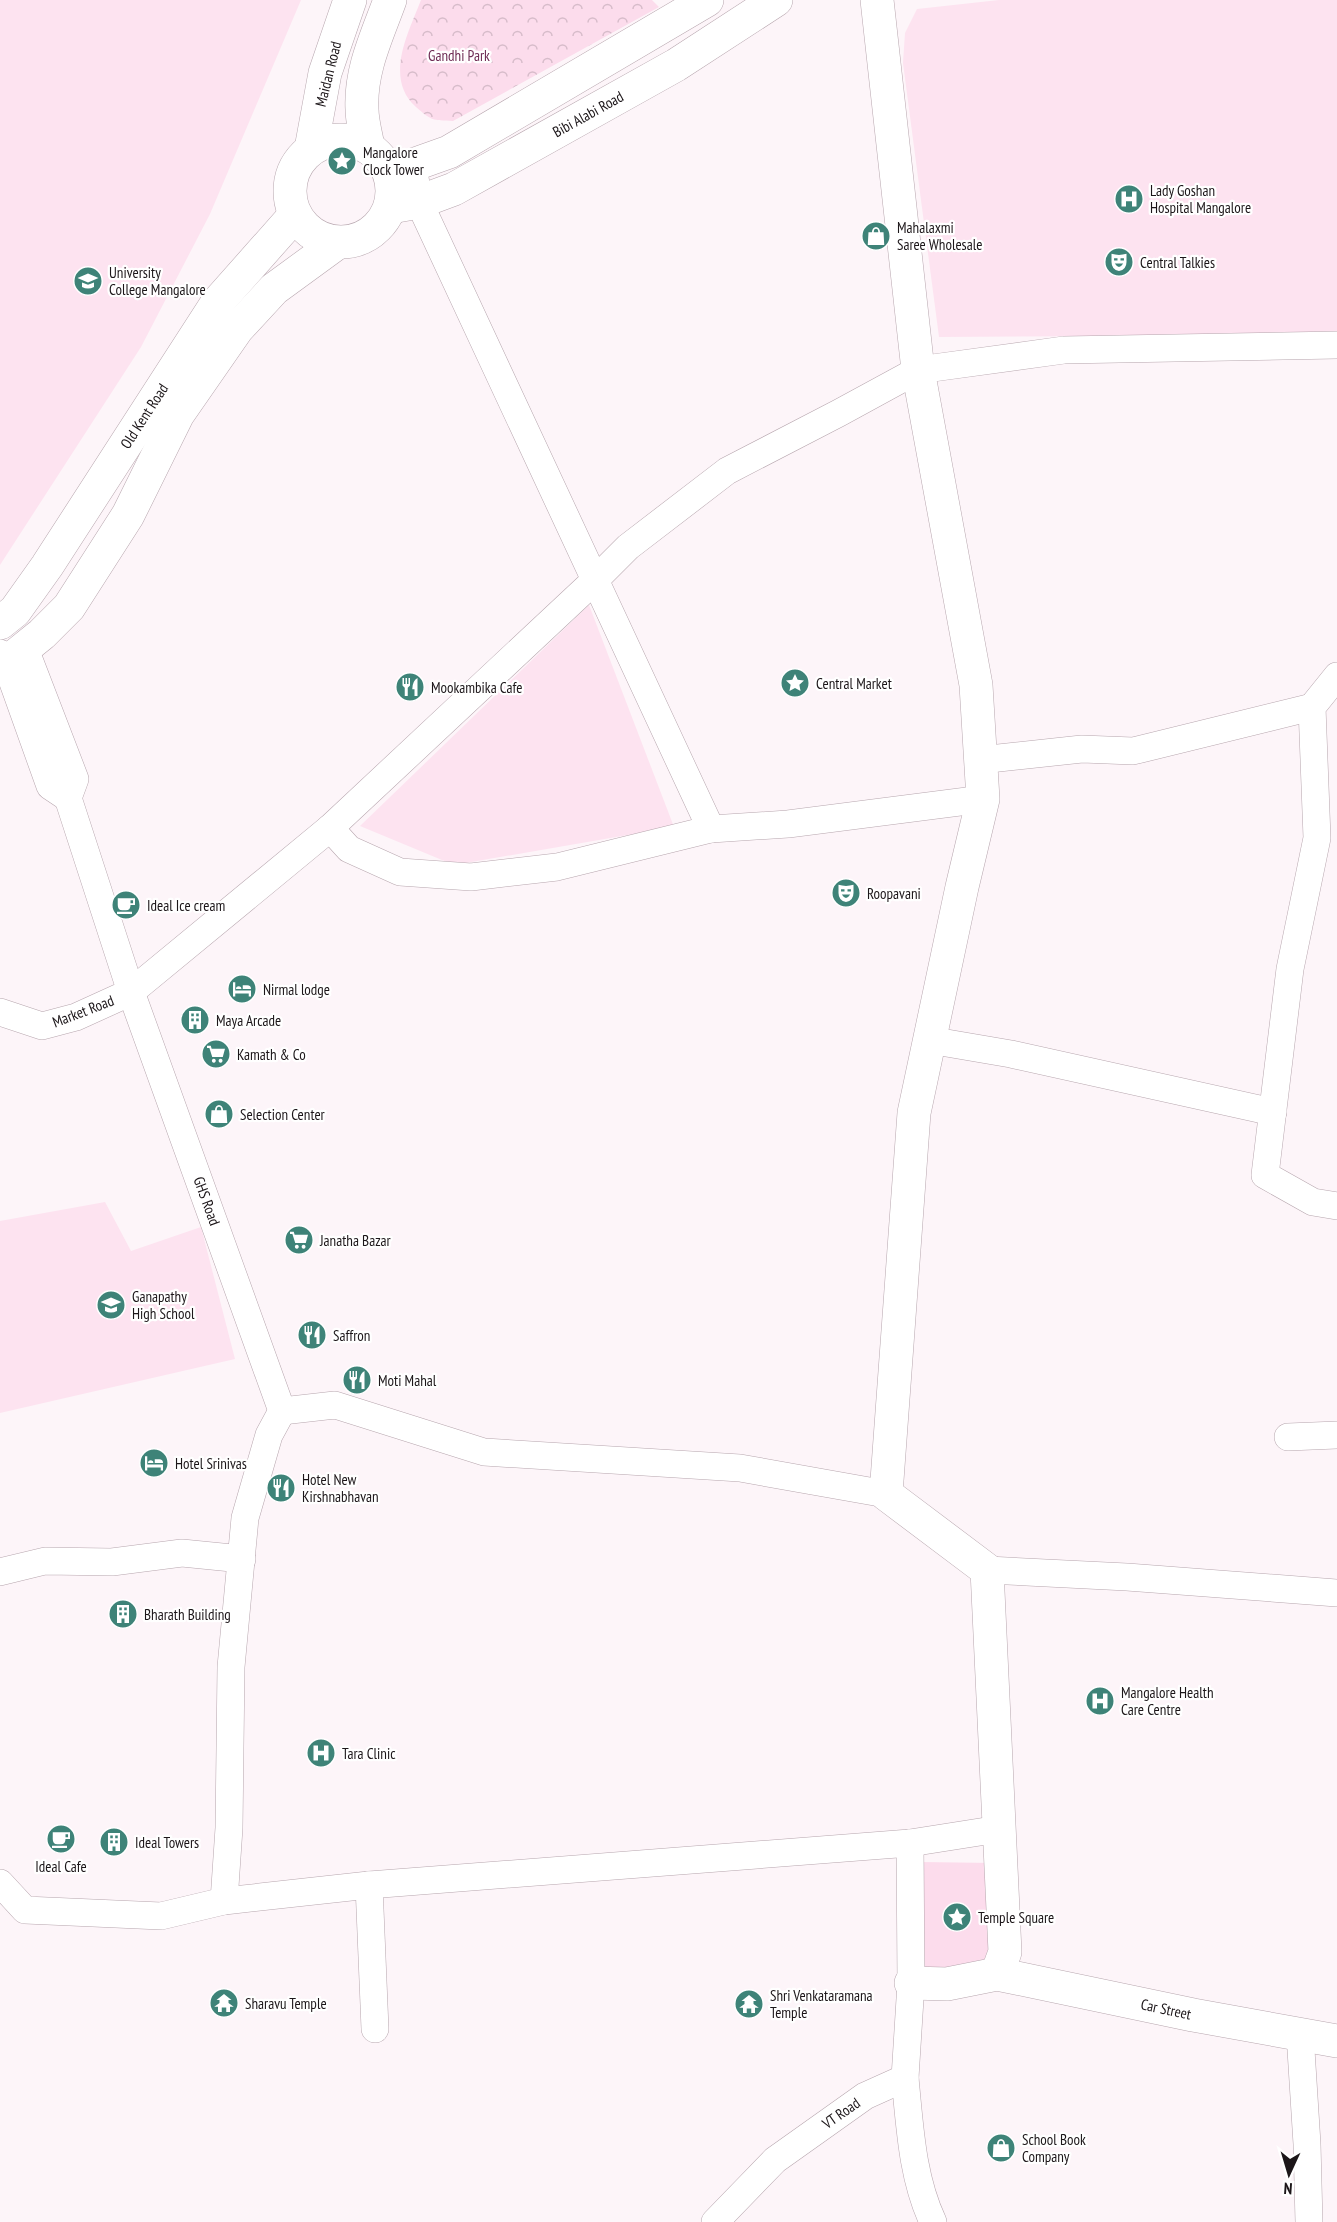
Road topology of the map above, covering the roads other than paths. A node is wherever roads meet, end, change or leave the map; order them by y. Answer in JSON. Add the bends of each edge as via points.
{"nodes":[{"id":1,"x":350,"y":0,"type":"edge"},
{"id":2,"x":390,"y":0,"type":"edge"},
{"id":3,"x":707,"y":0,"type":"edge"},
{"id":4,"x":776,"y":0,"type":"edge"},
{"id":5,"x":877,"y":0,"type":"edge"},
{"id":6,"x":368,"y":147,"type":"junction"},
{"id":7,"x":311,"y":149,"type":"junction"},
{"id":8,"x":402,"y":169,"type":"junction"},
{"id":9,"x":405,"y":205,"type":"junction"},
{"id":10,"x":295,"y":215,"type":"junction"},
{"id":11,"x":337,"y":243,"type":"junction"},
{"id":12,"x":1337,"y":345,"type":"edge"},
{"id":13,"x":918,"y":370,"type":"junction"},
{"id":14,"x":594,"y":582,"type":"junction"},
{"id":15,"x":0,"y":623,"type":"edge"},
{"id":16,"x":8,"y":658,"type":"edge"},
{"id":17,"x":1337,"y":676,"type":"edge"},
{"id":18,"x":1312,"y":707,"type":"junction"},
{"id":19,"x":980,"y":760,"type":"junction"},
{"id":20,"x":982,"y":800,"type":"junction"},
{"id":21,"x":330,"y":828,"type":"junction"},
{"id":22,"x":711,"y":829,"type":"junction"},
{"id":23,"x":131,"y":992,"type":"junction"},
{"id":24,"x":0,"y":1012,"type":"edge"},
{"id":25,"x":929,"y":1040,"type":"junction"},
{"id":26,"x":1273,"y":1112,"type":"junction"},
{"id":27,"x":1337,"y":1206,"type":"edge"},
{"id":28,"x":282,"y":1411,"type":"junction"},
{"id":29,"x":1337,"y":1435,"type":"edge"},
{"id":30,"x":1288,"y":1437,"type":"dead end"},
{"id":31,"x":885,"y":1494,"type":"junction"},
{"id":32,"x":242,"y":1559,"type":"junction"},
{"id":33,"x":987,"y":1570,"type":"junction"},
{"id":34,"x":0,"y":1572,"type":"edge"},
{"id":35,"x":1337,"y":1593,"type":"edge"},
{"id":36,"x":999,"y":1829,"type":"junction"},
{"id":37,"x":910,"y":1843,"type":"junction"},
{"id":38,"x":0,"y":1883,"type":"edge"},
{"id":39,"x":369,"y":1885,"type":"junction"},
{"id":40,"x":224,"y":1902,"type":"junction"},
{"id":41,"x":997,"y":1974,"type":"junction"},
{"id":42,"x":911,"y":1983,"type":"junction"},
{"id":43,"x":375,"y":2029,"type":"dead end"},
{"id":44,"x":1299,"y":2034,"type":"junction"},
{"id":45,"x":1337,"y":2041,"type":"edge"},
{"id":46,"x":905,"y":2079,"type":"junction"},
{"id":47,"x":714,"y":2222,"type":"edge"},
{"id":48,"x":933,"y":2222,"type":"edge"},
{"id":49,"x":1309,"y":2222,"type":"edge"}],
"edges":[{"from":1,"to":7,"type":"street","name":"Maidan Road","via":[[325,73]]},
{"from":2,"to":6,"type":"street","via":[[363,81],[362,110]]},
{"from":3,"to":8,"type":"street","via":[[449,152]]},
{"from":4,"to":9,"type":"street","name":"Bibi Alabi Road","via":[[676,65],[454,189]]},
{"from":5,"to":13,"type":"street"},
{"from":6,"to":7,"type":"street","via":[[339,139]]},
{"from":6,"to":8,"type":"street"},
{"from":7,"to":10,"type":"street","via":[[301,159],[290,184]]},
{"from":8,"to":9,"type":"street","via":[[393,190]]},
{"from":9,"to":11,"type":"street","via":[[370,234],[354,242]]},
{"from":9,"to":14,"type":"street"},
{"from":10,"to":11,"type":"street","via":[[305,229]]},
{"from":10,"to":15,"type":"street","name":"Old Kent Road","via":[[217,303],[47,566],[15,611]]},
{"from":11,"to":16,"type":"street","via":[[274,289],[237,329],[178,414],[128,515],[69,607]]},
{"from":12,"to":13,"type":"street","name":"Market Road","via":[[1064,350]]},
{"from":13,"to":14,"type":"street","name":"Market Road","via":[[726,471],[628,547]]},
{"from":13,"to":19,"type":"street","via":[[976,686]]},
{"from":14,"to":21,"type":"street","name":"Market Road"},
{"from":14,"to":22,"type":"street"},
{"from":16,"to":23,"type":"street","name":"GHS Road","via":[[75,779],[68,798]]},
{"from":17,"to":18,"type":"street"},
{"from":18,"to":19,"type":"street","via":[[1133,751],[1082,749]]},
{"from":18,"to":26,"type":"street","via":[[1317,837],[1290,969]]},
{"from":19,"to":20,"type":"street"},
{"from":20,"to":22,"type":"street","via":[[788,824]]},
{"from":20,"to":25,"type":"street"},
{"from":21,"to":22,"type":"street","via":[[349,849],[400,872],[471,877],[557,867]]},
{"from":21,"to":23,"type":"street","name":"Market Road"},
{"from":23,"to":24,"type":"street","name":"Market Road","via":[[76,1017],[42,1026]]},
{"from":23,"to":28,"type":"street","name":"GHS Road"},
{"from":25,"to":26,"type":"street"},
{"from":25,"to":31,"type":"street","via":[[914,1113]]},
{"from":26,"to":27,"type":"street","via":[[1265,1175],[1313,1202]]},
{"from":28,"to":31,"type":"street","via":[[334,1405],[484,1452],[740,1468]]},
{"from":28,"to":32,"type":"street","via":[[269,1435],[245,1518]]},
{"from":29,"to":30,"type":"street"},
{"from":31,"to":33,"type":"street"},
{"from":32,"to":34,"type":"street","via":[[182,1553],[112,1562],[45,1561]]},
{"from":32,"to":40,"type":"street","via":[[231,1667]]},
{"from":33,"to":35,"type":"street"},
{"from":33,"to":36,"type":"street"},
{"from":36,"to":37,"type":"street"},
{"from":36,"to":41,"type":"street","via":[[1005,1952]]},
{"from":37,"to":39,"type":"street"},
{"from":37,"to":42,"type":"street"},
{"from":38,"to":40,"type":"street","via":[[25,1910],[161,1916]]},
{"from":39,"to":40,"type":"street"},
{"from":39,"to":43,"type":"street"},
{"from":41,"to":42,"type":"street","via":[[947,1984]]},
{"from":41,"to":44,"type":"street","name":"Car Street"},
{"from":42,"to":46,"type":"street"},
{"from":44,"to":45,"type":"street","name":"Car Street"},
{"from":44,"to":49,"type":"street"},
{"from":46,"to":47,"type":"street","name":"VT Road","via":[[865,2096],[775,2160]]},
{"from":46,"to":48,"type":"street","via":[[914,2167]]}]}
